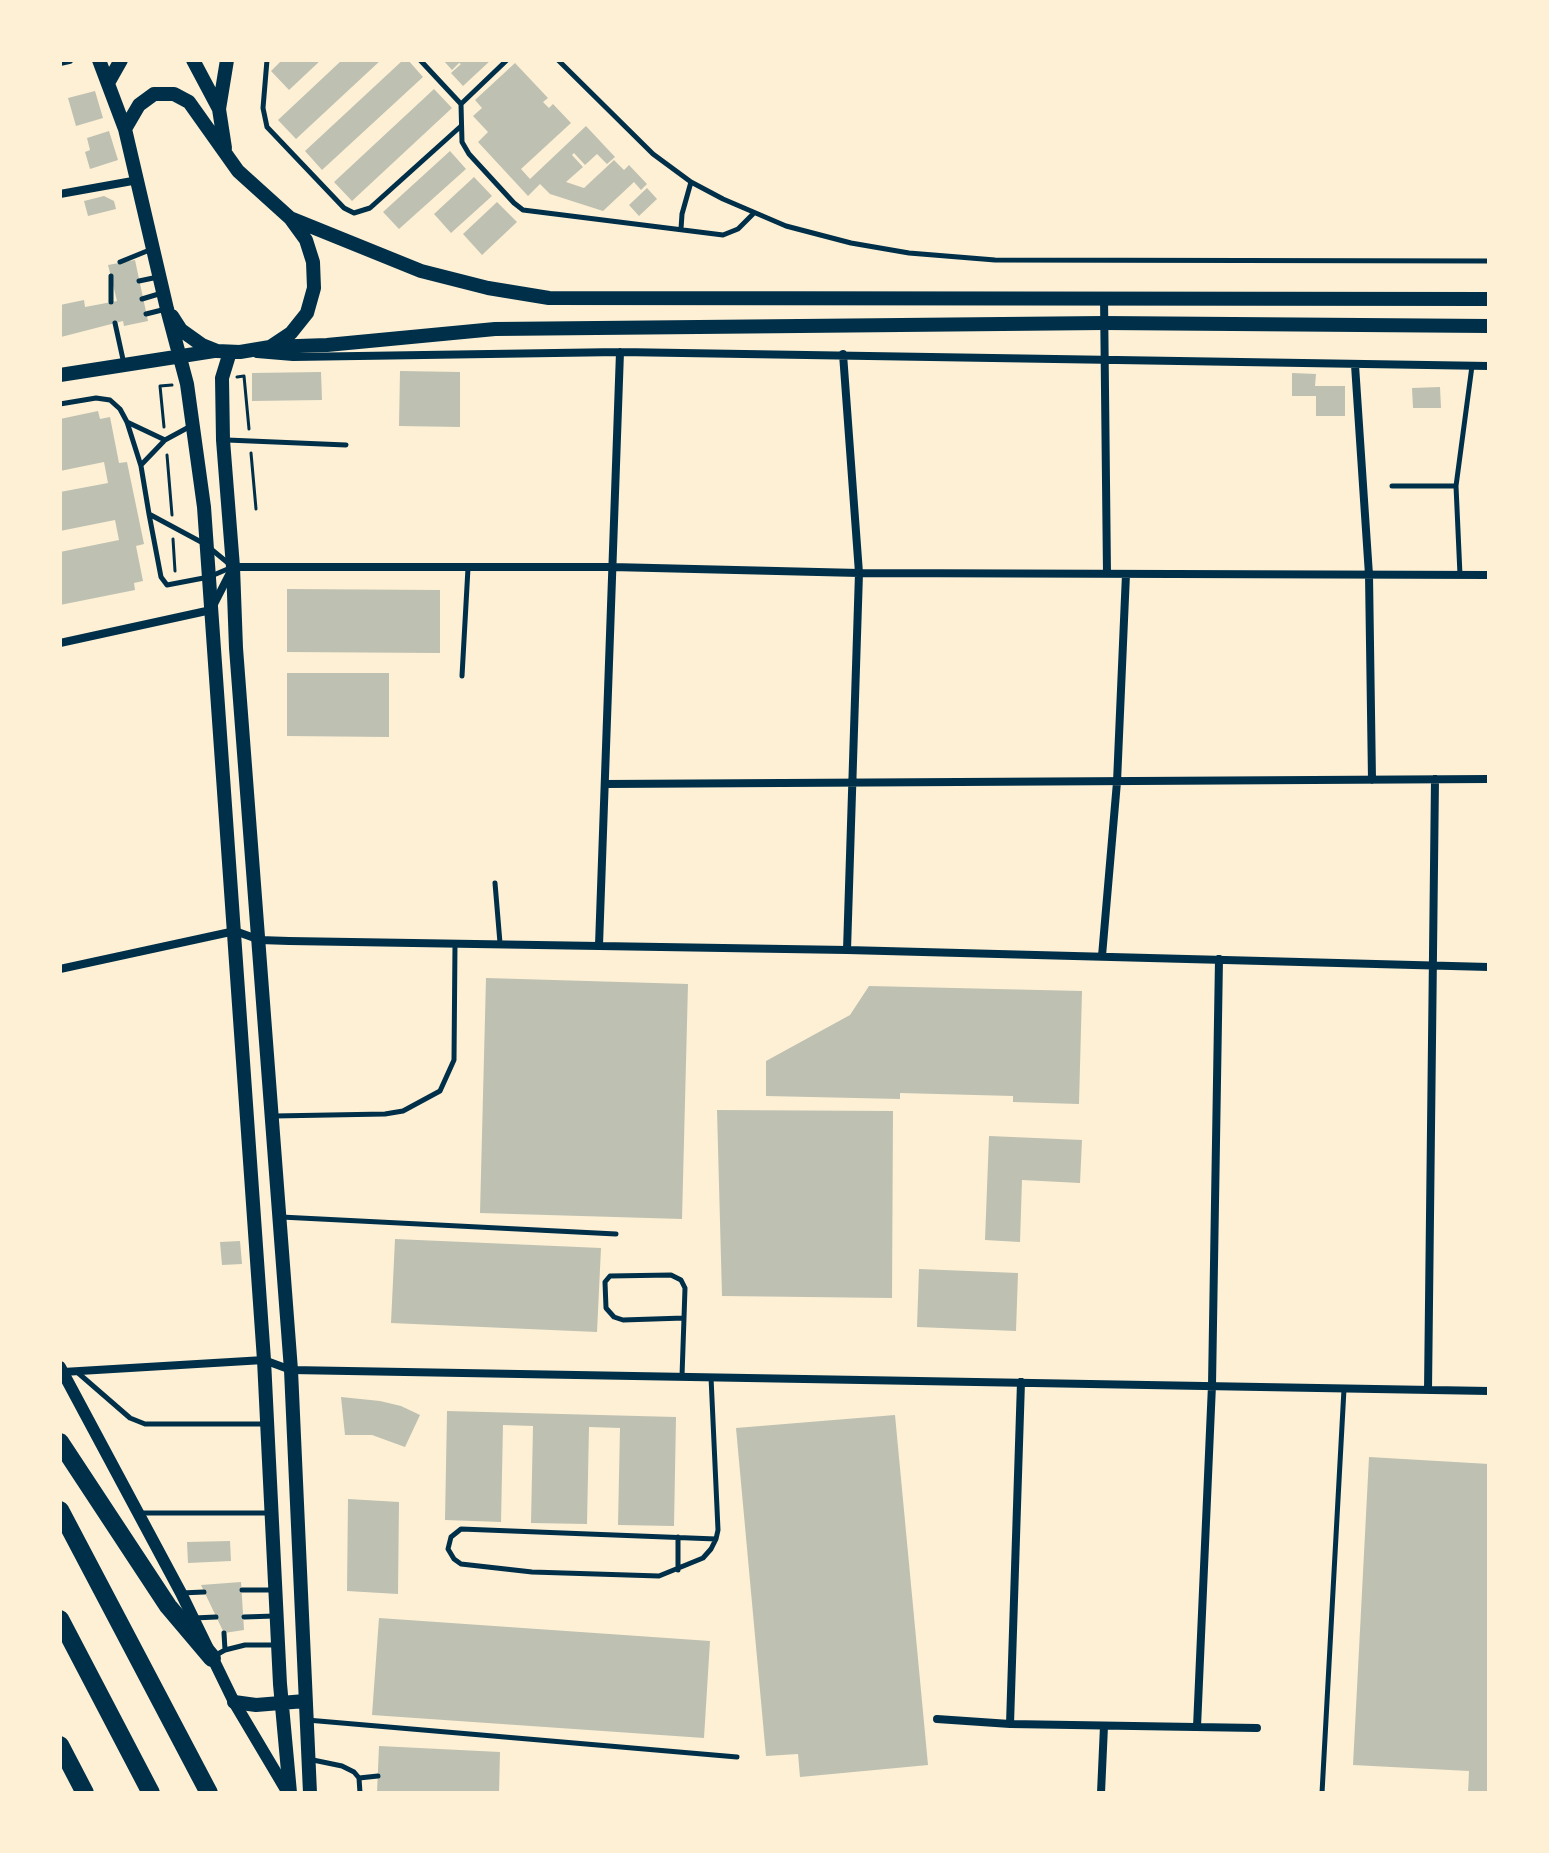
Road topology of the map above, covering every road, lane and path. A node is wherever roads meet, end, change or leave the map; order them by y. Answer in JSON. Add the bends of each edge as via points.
{"nodes":[{"id":1,"x":69,"y":60,"type":"edge"},
{"id":2,"x":99,"y":60,"type":"edge"},
{"id":3,"x":121,"y":60,"type":"edge"},
{"id":4,"x":193,"y":60,"type":"edge"},
{"id":5,"x":227,"y":60,"type":"edge"},
{"id":6,"x":267,"y":60,"type":"edge"},
{"id":7,"x":420,"y":60,"type":"edge"},
{"id":8,"x":507,"y":60,"type":"edge"},
{"id":9,"x":558,"y":60,"type":"edge"},
{"id":10,"x":60,"y":62,"type":"edge"},
{"id":11,"x":108,"y":83,"type":"junction"},
{"id":12,"x":461,"y":104,"type":"junction"},
{"id":13,"x":219,"y":109,"type":"junction"},
{"id":14,"x":461,"y":127,"type":"junction"},
{"id":15,"x":125,"y":129,"type":"junction"},
{"id":16,"x":225,"y":152,"type":"junction"},
{"id":17,"x":138,"y":180,"type":"junction"},
{"id":18,"x":691,"y":182,"type":"junction"},
{"id":19,"x":60,"y":194,"type":"edge"},
{"id":20,"x":754,"y":213,"type":"junction"},
{"id":21,"x":290,"y":218,"type":"junction"},
{"id":22,"x":681,"y":229,"type":"junction"},
{"id":23,"x":153,"y":249,"type":"junction"},
{"id":24,"x":1489,"y":261,"type":"edge"},
{"id":25,"x":120,"y":262,"type":"dead end"},
{"id":26,"x":111,"y":276,"type":"dead end"},
{"id":27,"x":159,"y":276,"type":"junction"},
{"id":28,"x":139,"y":281,"type":"dead end"},
{"id":29,"x":163,"y":293,"type":"junction"},
{"id":30,"x":1104,"y":297,"type":"junction"},
{"id":31,"x":142,"y":299,"type":"dead end"},
{"id":32,"x":1489,"y":299,"type":"edge"},
{"id":33,"x":111,"y":302,"type":"dead end"},
{"id":34,"x":167,"y":309,"type":"junction"},
{"id":35,"x":146,"y":314,"type":"dead end"},
{"id":36,"x":115,"y":323,"type":"dead end"},
{"id":37,"x":1104,"y":323,"type":"junction"},
{"id":38,"x":1489,"y":326,"type":"edge"},
{"id":39,"x":270,"y":347,"type":"junction"},
{"id":40,"x":229,"y":352,"type":"junction"},
{"id":41,"x":620,"y":352,"type":"junction"},
{"id":42,"x":843,"y":354,"type":"junction"},
{"id":43,"x":179,"y":355,"type":"junction"},
{"id":44,"x":1105,"y":360,"type":"junction"},
{"id":45,"x":124,"y":364,"type":"junction"},
{"id":46,"x":1355,"y":365,"type":"junction"},
{"id":47,"x":1472,"y":366,"type":"junction"},
{"id":48,"x":1489,"y":366,"type":"edge"},
{"id":49,"x":60,"y":375,"type":"edge"},
{"id":50,"x":187,"y":384,"type":"junction"},
{"id":51,"x":60,"y":404,"type":"edge"},
{"id":52,"x":127,"y":422,"type":"junction"},
{"id":53,"x":195,"y":424,"type":"junction"},
{"id":54,"x":165,"y":440,"type":"junction"},
{"id":55,"x":223,"y":440,"type":"junction"},
{"id":56,"x":346,"y":445,"type":"dead end"},
{"id":57,"x":141,"y":466,"type":"junction"},
{"id":58,"x":1392,"y":486,"type":"dead end"},
{"id":59,"x":1456,"y":486,"type":"junction"},
{"id":60,"x":149,"y":514,"type":"junction"},
{"id":61,"x":172,"y":526,"type":"junction"},
{"id":62,"x":207,"y":545,"type":"junction"},
{"id":63,"x":233,"y":567,"type":"junction"},
{"id":64,"x":468,"y":567,"type":"junction"},
{"id":65,"x":612,"y":567,"type":"junction"},
{"id":66,"x":859,"y":573,"type":"junction"},
{"id":67,"x":1107,"y":574,"type":"junction"},
{"id":68,"x":1126,"y":574,"type":"junction"},
{"id":69,"x":1369,"y":575,"type":"junction"},
{"id":70,"x":1460,"y":575,"type":"junction"},
{"id":71,"x":1489,"y":575,"type":"edge"},
{"id":72,"x":209,"y":577,"type":"junction"},
{"id":73,"x":176,"y":585,"type":"junction"},
{"id":74,"x":211,"y":610,"type":"junction"},
{"id":75,"x":60,"y":643,"type":"edge"},
{"id":76,"x":462,"y":676,"type":"dead end"},
{"id":77,"x":1435,"y":779,"type":"junction"},
{"id":78,"x":1489,"y":779,"type":"edge"},
{"id":79,"x":1372,"y":780,"type":"junction"},
{"id":80,"x":1117,"y":782,"type":"junction"},
{"id":81,"x":852,"y":783,"type":"junction"},
{"id":82,"x":605,"y":784,"type":"junction"},
{"id":83,"x":495,"y":883,"type":"dead end"},
{"id":84,"x":235,"y":931,"type":"junction"},
{"id":85,"x":260,"y":940,"type":"junction"},
{"id":86,"x":455,"y":942,"type":"junction"},
{"id":87,"x":500,"y":943,"type":"junction"},
{"id":88,"x":599,"y":945,"type":"junction"},
{"id":89,"x":847,"y":950,"type":"junction"},
{"id":90,"x":1102,"y":956,"type":"junction"},
{"id":91,"x":1219,"y":959,"type":"junction"},
{"id":92,"x":1432,"y":966,"type":"junction"},
{"id":93,"x":1489,"y":967,"type":"edge"},
{"id":94,"x":60,"y":969,"type":"edge"},
{"id":95,"x":273,"y":1116,"type":"junction"},
{"id":96,"x":280,"y":1217,"type":"junction"},
{"id":97,"x":616,"y":1234,"type":"dead end"},
{"id":98,"x":684,"y":1318,"type":"junction"},
{"id":99,"x":264,"y":1360,"type":"junction"},
{"id":100,"x":61,"y":1369,"type":"edge"},
{"id":101,"x":291,"y":1370,"type":"junction"},
{"id":102,"x":76,"y":1371,"type":"junction"},
{"id":103,"x":682,"y":1376,"type":"junction"},
{"id":104,"x":711,"y":1377,"type":"junction"},
{"id":105,"x":1021,"y":1382,"type":"junction"},
{"id":106,"x":1212,"y":1385,"type":"junction"},
{"id":107,"x":1344,"y":1388,"type":"junction"},
{"id":108,"x":1428,"y":1390,"type":"junction"},
{"id":109,"x":1489,"y":1391,"type":"edge"},
{"id":110,"x":266,"y":1424,"type":"junction"},
{"id":111,"x":60,"y":1442,"type":"edge"},
{"id":112,"x":60,"y":1510,"type":"edge"},
{"id":113,"x":137,"y":1513,"type":"junction"},
{"id":114,"x":271,"y":1513,"type":"junction"},
{"id":115,"x":678,"y":1537,"type":"junction"},
{"id":116,"x":716,"y":1539,"type":"junction"},
{"id":117,"x":678,"y":1570,"type":"junction"},
{"id":118,"x":242,"y":1590,"type":"dead end"},
{"id":119,"x":274,"y":1590,"type":"junction"},
{"id":120,"x":204,"y":1592,"type":"dead end"},
{"id":121,"x":181,"y":1593,"type":"junction"},
{"id":122,"x":276,"y":1616,"type":"junction"},
{"id":123,"x":216,"y":1617,"type":"dead end"},
{"id":124,"x":244,"y":1617,"type":"dead end"},
{"id":125,"x":193,"y":1618,"type":"junction"},
{"id":126,"x":60,"y":1619,"type":"edge"},
{"id":127,"x":224,"y":1633,"type":"dead end"},
{"id":128,"x":278,"y":1645,"type":"junction"},
{"id":129,"x":218,"y":1654,"type":"junction"},
{"id":130,"x":305,"y":1701,"type":"junction"},
{"id":131,"x":234,"y":1702,"type":"junction"},
{"id":132,"x":282,"y":1704,"type":"junction"},
{"id":133,"x":937,"y":1719,"type":"dead end"},
{"id":134,"x":306,"y":1720,"type":"junction"},
{"id":135,"x":1010,"y":1724,"type":"junction"},
{"id":136,"x":1104,"y":1726,"type":"junction"},
{"id":137,"x":1197,"y":1727,"type":"junction"},
{"id":138,"x":1257,"y":1728,"type":"dead end"},
{"id":139,"x":60,"y":1745,"type":"edge"},
{"id":140,"x":737,"y":1757,"type":"dead end"},
{"id":141,"x":307,"y":1760,"type":"junction"},
{"id":142,"x":378,"y":1776,"type":"dead end"},
{"id":143,"x":359,"y":1778,"type":"junction"},
{"id":144,"x":85,"y":1793,"type":"edge"},
{"id":145,"x":151,"y":1793,"type":"edge"},
{"id":146,"x":209,"y":1793,"type":"edge"},
{"id":147,"x":289,"y":1793,"type":"edge"},
{"id":148,"x":310,"y":1793,"type":"edge"},
{"id":149,"x":360,"y":1793,"type":"edge"},
{"id":150,"x":1101,"y":1793,"type":"edge"},
{"id":151,"x":1322,"y":1793,"type":"edge"}],
"edges":[{"from":1,"to":10,"type":"street"},
{"from":2,"to":11,"type":"main road"},
{"from":3,"to":11,"type":"main road"},
{"from":4,"to":13,"type":"main road"},
{"from":5,"to":13,"type":"main road"},
{"from":6,"to":14,"type":"lane","via":[[267,127],[354,213],[370,208]]},
{"from":7,"to":12,"type":"lane"},
{"from":8,"to":12,"type":"lane"},
{"from":9,"to":18,"type":"lane","via":[[653,154]]},
{"from":11,"to":15,"type":"main road"},
{"from":12,"to":14,"type":"lane"},
{"from":13,"to":16,"type":"main road"},
{"from":14,"to":22,"type":"lane","via":[[469,154],[523,210]]},
{"from":15,"to":16,"type":"main road","via":[[146,98],[174,94],[197,109]]},
{"from":15,"to":17,"type":"main road"},
{"from":16,"to":21,"type":"main road","via":[[238,171]]},
{"from":17,"to":19,"type":"street"},
{"from":17,"to":23,"type":"main road"},
{"from":18,"to":20,"type":"lane"},
{"from":18,"to":22,"type":"lane"},
{"from":20,"to":22,"type":"lane","via":[[723,235]]},
{"from":20,"to":24,"type":"lane","via":[[851,243],[995,260]]},
{"from":21,"to":30,"type":"main road","via":[[421,271],[549,298]]},
{"from":21,"to":39,"type":"main road","via":[[306,240],[314,288],[307,313]]},
{"from":23,"to":25,"type":"lane"},
{"from":23,"to":27,"type":"main road"},
{"from":26,"to":33,"type":"lane"},
{"from":27,"to":28,"type":"lane"},
{"from":27,"to":29,"type":"main road"},
{"from":29,"to":31,"type":"lane"},
{"from":29,"to":34,"type":"main road"},
{"from":30,"to":32,"type":"main road"},
{"from":30,"to":37,"type":"street"},
{"from":34,"to":35,"type":"lane"},
{"from":34,"to":40,"type":"main road","via":[[181,330],[202,345]]},
{"from":34,"to":43,"type":"main road"},
{"from":36,"to":45,"type":"lane"},
{"from":37,"to":38,"type":"main road"},
{"from":37,"to":39,"type":"main road","via":[[495,329]]},
{"from":37,"to":44,"type":"street"},
{"from":39,"to":40,"type":"main road"},
{"from":40,"to":41,"type":"street","via":[[293,357]]},
{"from":40,"to":43,"type":"main road"},
{"from":40,"to":55,"type":"main road","via":[[222,378]]},
{"from":41,"to":42,"type":"street"},
{"from":41,"to":65,"type":"street"},
{"from":42,"to":44,"type":"street"},
{"from":42,"to":66,"type":"street"},
{"from":43,"to":45,"type":"main road"},
{"from":43,"to":50,"type":"main road"},
{"from":44,"to":46,"type":"street"},
{"from":44,"to":67,"type":"street"},
{"from":45,"to":49,"type":"main road"},
{"from":46,"to":47,"type":"street"},
{"from":46,"to":69,"type":"street"},
{"from":47,"to":48,"type":"street"},
{"from":47,"to":59,"type":"lane"},
{"from":50,"to":53,"type":"main road"},
{"from":50,"to":54,"type":"path","via":[[160,386]]},
{"from":51,"to":52,"type":"lane","via":[[110,400]]},
{"from":52,"to":54,"type":"lane"},
{"from":52,"to":57,"type":"lane"},
{"from":53,"to":54,"type":"lane"},
{"from":53,"to":62,"type":"main road"},
{"from":54,"to":57,"type":"lane"},
{"from":54,"to":61,"type":"path"},
{"from":55,"to":56,"type":"lane"},
{"from":55,"to":63,"type":"main road"},
{"from":57,"to":60,"type":"lane"},
{"from":58,"to":59,"type":"lane"},
{"from":59,"to":70,"type":"lane"},
{"from":60,"to":61,"type":"lane"},
{"from":60,"to":73,"type":"lane","via":[[161,577],[167,585]]},
{"from":61,"to":62,"type":"lane"},
{"from":61,"to":73,"type":"path"},
{"from":62,"to":63,"type":"lane"},
{"from":62,"to":72,"type":"main road"},
{"from":63,"to":64,"type":"street"},
{"from":63,"to":72,"type":"lane"},
{"from":63,"to":74,"type":"street"},
{"from":63,"to":85,"type":"main road"},
{"from":64,"to":65,"type":"street"},
{"from":64,"to":76,"type":"lane"},
{"from":65,"to":66,"type":"street"},
{"from":65,"to":82,"type":"street"},
{"from":66,"to":67,"type":"street"},
{"from":66,"to":81,"type":"street"},
{"from":67,"to":68,"type":"street"},
{"from":68,"to":69,"type":"street"},
{"from":68,"to":80,"type":"street"},
{"from":69,"to":70,"type":"street"},
{"from":69,"to":79,"type":"street"},
{"from":70,"to":71,"type":"street"},
{"from":72,"to":73,"type":"lane"},
{"from":72,"to":74,"type":"main road"},
{"from":74,"to":75,"type":"street"},
{"from":74,"to":84,"type":"main road"},
{"from":77,"to":78,"type":"street"},
{"from":77,"to":79,"type":"street"},
{"from":77,"to":92,"type":"street"},
{"from":79,"to":80,"type":"street"},
{"from":80,"to":81,"type":"street"},
{"from":80,"to":90,"type":"street"},
{"from":81,"to":82,"type":"street"},
{"from":81,"to":89,"type":"street"},
{"from":82,"to":88,"type":"street"},
{"from":83,"to":87,"type":"lane"},
{"from":84,"to":85,"type":"street"},
{"from":84,"to":94,"type":"street"},
{"from":84,"to":99,"type":"main road"},
{"from":85,"to":86,"type":"street"},
{"from":85,"to":95,"type":"main road"},
{"from":86,"to":87,"type":"street"},
{"from":86,"to":95,"type":"lane","via":[[454,1060],[440,1091],[403,1111],[385,1114]]},
{"from":87,"to":88,"type":"street"},
{"from":88,"to":89,"type":"street"},
{"from":89,"to":90,"type":"street"},
{"from":90,"to":91,"type":"street"},
{"from":91,"to":92,"type":"street"},
{"from":91,"to":106,"type":"street"},
{"from":92,"to":93,"type":"street"},
{"from":92,"to":108,"type":"street"},
{"from":95,"to":96,"type":"main road"},
{"from":96,"to":97,"type":"lane"},
{"from":96,"to":101,"type":"main road"},
{"from":98,"to":98,"type":"lane","via":[[614,1317],[606,1308],[605,1282],[610,1276],[671,1275],[685,1288]]},
{"from":98,"to":103,"type":"lane"},
{"from":99,"to":101,"type":"street"},
{"from":99,"to":102,"type":"street"},
{"from":99,"to":110,"type":"main road"},
{"from":100,"to":102,"type":"street"},
{"from":100,"to":113,"type":"street"},
{"from":101,"to":103,"type":"street"},
{"from":101,"to":130,"type":"main road"},
{"from":102,"to":110,"type":"lane","via":[[130,1418],[145,1424]]},
{"from":103,"to":104,"type":"street"},
{"from":104,"to":105,"type":"street"},
{"from":104,"to":116,"type":"lane"},
{"from":105,"to":106,"type":"street"},
{"from":105,"to":135,"type":"street"},
{"from":106,"to":107,"type":"street"},
{"from":106,"to":137,"type":"street"},
{"from":107,"to":108,"type":"street"},
{"from":107,"to":151,"type":"lane"},
{"from":108,"to":109,"type":"street"},
{"from":110,"to":114,"type":"main road"},
{"from":111,"to":129,"type":"highway","via":[[168,1606]]},
{"from":112,"to":146,"type":"highway"},
{"from":113,"to":114,"type":"lane"},
{"from":113,"to":121,"type":"street"},
{"from":114,"to":119,"type":"main road"},
{"from":115,"to":116,"type":"lane"},
{"from":115,"to":117,"type":"lane"},
{"from":115,"to":117,"type":"lane","via":[[461,1529],[451,1537],[448,1549],[461,1564],[532,1572],[659,1576]]},
{"from":116,"to":117,"type":"lane","via":[[703,1558]]},
{"from":118,"to":119,"type":"lane"},
{"from":119,"to":122,"type":"main road"},
{"from":120,"to":121,"type":"lane"},
{"from":121,"to":125,"type":"street"},
{"from":122,"to":124,"type":"lane"},
{"from":122,"to":128,"type":"main road"},
{"from":123,"to":125,"type":"lane"},
{"from":125,"to":129,"type":"street"},
{"from":126,"to":145,"type":"highway"},
{"from":127,"to":129,"type":"lane"},
{"from":128,"to":129,"type":"lane","via":[[245,1645]]},
{"from":128,"to":132,"type":"main road"},
{"from":129,"to":131,"type":"street"},
{"from":130,"to":132,"type":"main road"},
{"from":130,"to":134,"type":"main road"},
{"from":131,"to":132,"type":"main road"},
{"from":131,"to":147,"type":"street"},
{"from":132,"to":147,"type":"main road"},
{"from":133,"to":135,"type":"street"},
{"from":134,"to":140,"type":"lane"},
{"from":134,"to":141,"type":"main road"},
{"from":135,"to":136,"type":"street"},
{"from":136,"to":137,"type":"street"},
{"from":136,"to":150,"type":"street"},
{"from":137,"to":138,"type":"street"},
{"from":139,"to":144,"type":"highway"},
{"from":141,"to":143,"type":"lane","via":[[342,1766]]},
{"from":141,"to":148,"type":"main road"},
{"from":142,"to":143,"type":"lane"},
{"from":143,"to":149,"type":"lane"}]}
